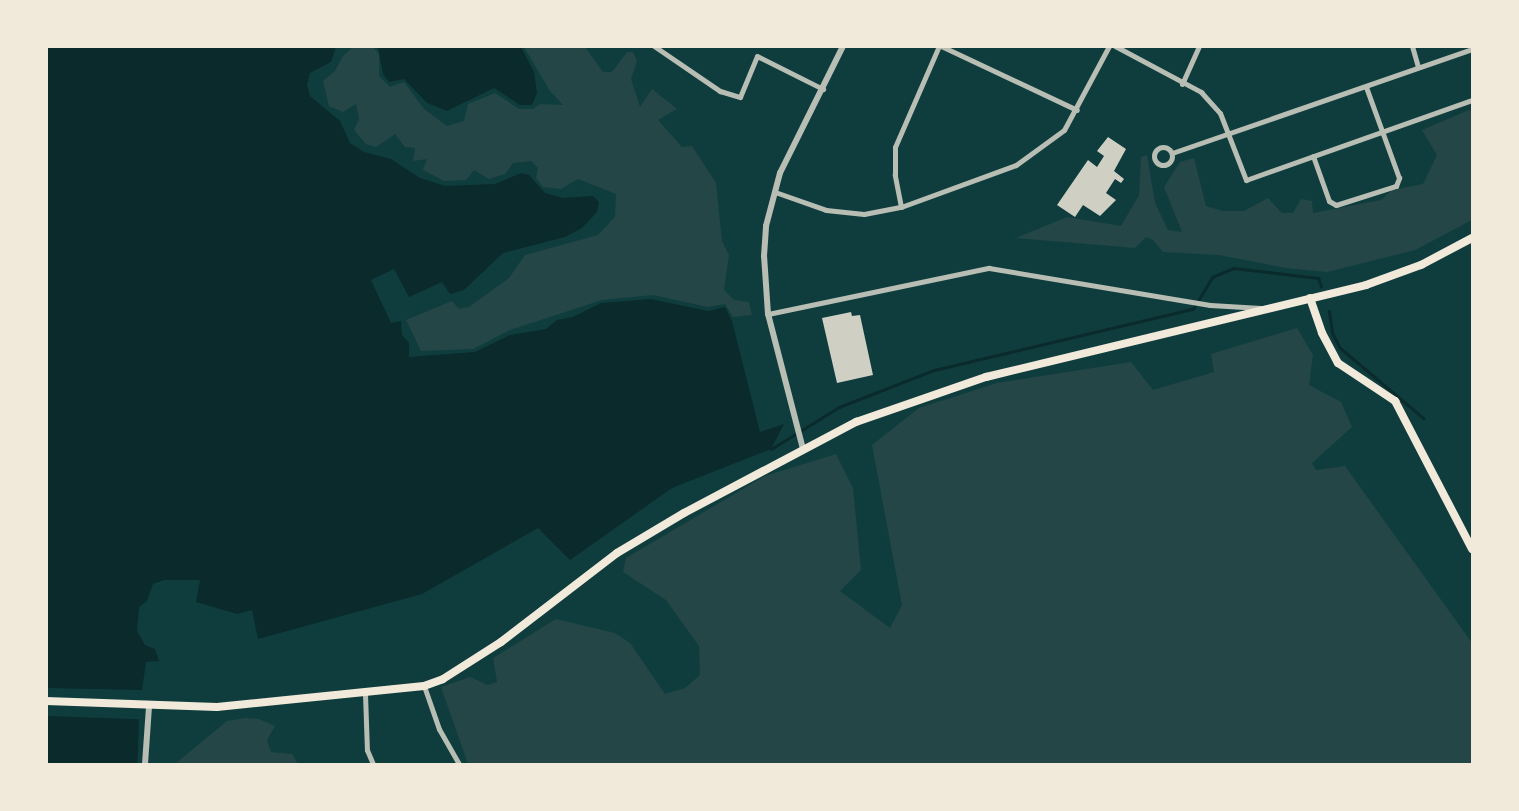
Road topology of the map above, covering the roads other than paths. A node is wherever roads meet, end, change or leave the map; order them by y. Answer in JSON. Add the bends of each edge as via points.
{"nodes":[{"id":1,"x":654,"y":46,"type":"edge"},
{"id":2,"x":843,"y":46,"type":"edge"},
{"id":3,"x":940,"y":46,"type":"edge"},
{"id":4,"x":1109,"y":46,"type":"edge"},
{"id":5,"x":1115,"y":46,"type":"edge"},
{"id":6,"x":1199,"y":46,"type":"edge"},
{"id":7,"x":1413,"y":46,"type":"edge"},
{"id":8,"x":1473,"y":49,"type":"edge"},
{"id":9,"x":1418,"y":67,"type":"junction"},
{"id":10,"x":1182,"y":84,"type":"junction"},
{"id":11,"x":1366,"y":87,"type":"junction"},
{"id":12,"x":823,"y":89,"type":"junction"},
{"id":13,"x":1473,"y":100,"type":"edge"},
{"id":14,"x":1077,"y":110,"type":"junction"},
{"id":15,"x":1228,"y":132,"type":"junction"},
{"id":16,"x":1382,"y":133,"type":"junction"},
{"id":17,"x":1172,"y":153,"type":"dead end"},
{"id":18,"x":1313,"y":156,"type":"junction"},
{"id":19,"x":775,"y":192,"type":"junction"},
{"id":20,"x":901,"y":207,"type":"junction"},
{"id":21,"x":1473,"y":238,"type":"edge"},
{"id":22,"x":1310,"y":298,"type":"junction"},
{"id":23,"x":1266,"y":309,"type":"junction"},
{"id":24,"x":768,"y":314,"type":"junction"},
{"id":25,"x":803,"y":449,"type":"junction"},
{"id":26,"x":1473,"y":549,"type":"edge"},
{"id":27,"x":424,"y":686,"type":"junction"},
{"id":28,"x":365,"y":694,"type":"junction"},
{"id":29,"x":46,"y":701,"type":"edge"},
{"id":30,"x":149,"y":707,"type":"junction"},
{"id":31,"x":145,"y":765,"type":"edge"},
{"id":32,"x":373,"y":765,"type":"edge"},
{"id":33,"x":459,"y":765,"type":"edge"}],
"edges":[{"from":1,"to":12,"type":"street","via":[[720,91],[740,97],[757,56]]},
{"from":2,"to":12,"type":"street"},
{"from":3,"to":14,"type":"street"},
{"from":3,"to":20,"type":"street","via":[[895,147]]},
{"from":4,"to":14,"type":"street"},
{"from":5,"to":10,"type":"street"},
{"from":6,"to":10,"type":"street"},
{"from":7,"to":9,"type":"street"},
{"from":8,"to":9,"type":"street"},
{"from":9,"to":11,"type":"street"},
{"from":10,"to":15,"type":"street","via":[[1201,92],[1220,113]]},
{"from":11,"to":15,"type":"street"},
{"from":11,"to":16,"type":"street"},
{"from":12,"to":19,"type":"street"},
{"from":13,"to":16,"type":"street"},
{"from":14,"to":20,"type":"street","via":[[1048,144],[1016,165]]},
{"from":15,"to":17,"type":"street"},
{"from":15,"to":18,"type":"street","via":[[1245,180]]},
{"from":16,"to":18,"type":"street"},
{"from":16,"to":18,"type":"street","via":[[1399,178],[1396,186],[1336,206],[1329,201]]},
{"from":19,"to":20,"type":"street","via":[[826,210],[864,214]]},
{"from":19,"to":24,"type":"street","via":[[766,226],[764,256]]},
{"from":21,"to":22,"type":"main road","via":[[1422,265],[1366,285]]},
{"from":22,"to":23,"type":"main road"},
{"from":22,"to":26,"type":"main road","via":[[1338,363],[1395,401]]},
{"from":23,"to":24,"type":"street","via":[[1209,305],[989,268]]},
{"from":23,"to":25,"type":"main road","via":[[986,377],[856,422]]},
{"from":24,"to":25,"type":"street"},
{"from":25,"to":27,"type":"main road","via":[[617,553],[501,642],[443,679]]},
{"from":27,"to":28,"type":"main road"},
{"from":27,"to":33,"type":"street","via":[[439,729]]},
{"from":28,"to":30,"type":"main road","via":[[217,707]]},
{"from":28,"to":32,"type":"street","via":[[367,750]]},
{"from":29,"to":30,"type":"main road"},
{"from":30,"to":31,"type":"street"}]}
